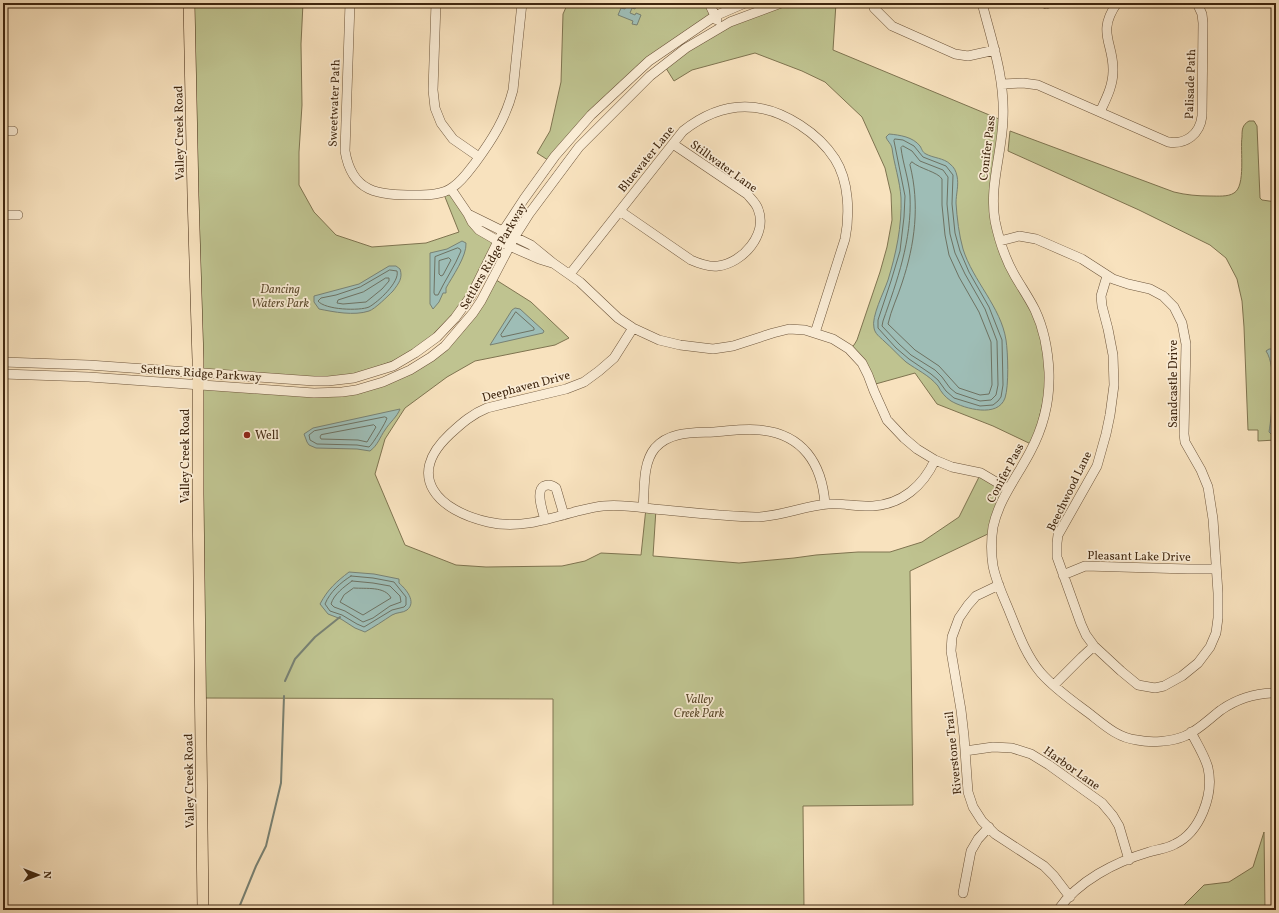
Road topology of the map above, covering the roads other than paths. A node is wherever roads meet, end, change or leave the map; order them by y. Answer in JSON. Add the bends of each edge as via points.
{"nodes":[{"id":1,"x":189,"y":3,"type":"edge"},
{"id":2,"x":350,"y":3,"type":"edge"},
{"id":3,"x":436,"y":3,"type":"edge"},
{"id":4,"x":522,"y":3,"type":"edge"},
{"id":5,"x":709,"y":3,"type":"edge"},
{"id":6,"x":745,"y":3,"type":"edge"},
{"id":7,"x":781,"y":3,"type":"edge"},
{"id":8,"x":976,"y":3,"type":"edge"},
{"id":9,"x":982,"y":3,"type":"edge"},
{"id":10,"x":1116,"y":3,"type":"edge"},
{"id":11,"x":1197,"y":3,"type":"edge"},
{"id":12,"x":722,"y":7,"type":"edge"},
{"id":13,"x":874,"y":8,"type":"dead end"},
{"id":14,"x":715,"y":16,"type":"junction"},
{"id":15,"x":986,"y":19,"type":"junction"},
{"id":16,"x":730,"y":22,"type":"junction"},
{"id":17,"x":721,"y":27,"type":"junction"},
{"id":18,"x":995,"y":50,"type":"junction"},
{"id":19,"x":1002,"y":84,"type":"junction"},
{"id":20,"x":1100,"y":112,"type":"junction"},
{"id":21,"x":3,"y":131,"type":"edge"},
{"id":22,"x":13,"y":131,"type":"dead end"},
{"id":23,"x":673,"y":144,"type":"junction"},
{"id":24,"x":479,"y":158,"type":"junction"},
{"id":25,"x":451,"y":189,"type":"junction"},
{"id":26,"x":620,"y":211,"type":"junction"},
{"id":27,"x":468,"y":214,"type":"junction"},
{"id":28,"x":3,"y":215,"type":"edge"},
{"id":29,"x":18,"y":215,"type":"dead end"},
{"id":30,"x":503,"y":231,"type":"junction"},
{"id":31,"x":515,"y":236,"type":"junction"},
{"id":32,"x":1000,"y":240,"type":"junction"},
{"id":33,"x":498,"y":241,"type":"junction"},
{"id":34,"x":510,"y":245,"type":"junction"},
{"id":35,"x":553,"y":263,"type":"junction"},
{"id":36,"x":570,"y":274,"type":"junction"},
{"id":37,"x":1107,"y":276,"type":"junction"},
{"id":38,"x":633,"y":328,"type":"junction"},
{"id":39,"x":815,"y":333,"type":"junction"},
{"id":40,"x":3,"y":362,"type":"edge"},
{"id":41,"x":198,"y":372,"type":"junction"},
{"id":42,"x":3,"y":374,"type":"edge"},
{"id":43,"x":198,"y":384,"type":"junction"},
{"id":44,"x":935,"y":460,"type":"junction"},
{"id":45,"x":1008,"y":488,"type":"junction"},
{"id":46,"x":825,"y":504,"type":"junction"},
{"id":47,"x":643,"y":507,"type":"junction"},
{"id":48,"x":564,"y":515,"type":"junction"},
{"id":49,"x":545,"y":520,"type":"junction"},
{"id":50,"x":1216,"y":569,"type":"junction"},
{"id":51,"x":1063,"y":575,"type":"junction"},
{"id":52,"x":999,"y":585,"type":"junction"},
{"id":53,"x":1094,"y":646,"type":"junction"},
{"id":54,"x":1054,"y":685,"type":"junction"},
{"id":55,"x":1276,"y":693,"type":"edge"},
{"id":56,"x":1191,"y":732,"type":"junction"},
{"id":57,"x":965,"y":751,"type":"junction"},
{"id":58,"x":989,"y":827,"type":"junction"},
{"id":59,"x":1129,"y":860,"type":"junction"},
{"id":60,"x":963,"y":893,"type":"dead end"},
{"id":61,"x":1070,"y":897,"type":"junction"},
{"id":62,"x":203,"y":910,"type":"edge"},
{"id":63,"x":1058,"y":910,"type":"edge"}],
"edges":[{"from":1,"to":41,"type":"main road","name":"Valley Creek Road"},
{"from":2,"to":25,"type":"street","name":"Sweetwater Path","via":[[345,151],[352,173],[366,188],[383,194],[429,195]]},
{"from":3,"to":24,"type":"street","via":[[433,90],[435,108],[441,123],[453,139]]},
{"from":4,"to":24,"type":"street","name":"Sweetwater Path","via":[[515,78],[510,101],[496,133]]},
{"from":5,"to":14,"type":"street"},
{"from":6,"to":12,"type":"street","name":"Settlers Ridge Parkway"},
{"from":7,"to":16,"type":"street","name":"Settlers Ridge Parkway"},
{"from":8,"to":15,"type":"street","name":"Conifer Pass"},
{"from":9,"to":15,"type":"street","name":"Conifer Pass"},
{"from":10,"to":20,"type":"street","via":[[1107,27],[1113,80]]},
{"from":11,"to":20,"type":"street","name":"Palisade Path","via":[[1203,23],[1202,116],[1199,129],[1192,137],[1174,143],[1168,142]]},
{"from":12,"to":14,"type":"street","name":"Settlers Ridge Parkway"},
{"from":12,"to":16,"type":"street"},
{"from":13,"to":18,"type":"street","via":[[892,26],[955,54],[968,56]]},
{"from":14,"to":17,"type":"street"},
{"from":14,"to":30,"type":"street","name":"Settlers Ridge Parkway","via":[[649,60],[591,116],[555,156]]},
{"from":15,"to":18,"type":"street","name":"Conifer Pass"},
{"from":16,"to":17,"type":"street","name":"Settlers Ridge Parkway"},
{"from":17,"to":31,"type":"street","name":"Settlers Ridge Parkway","via":[[686,48],[650,76],[579,147]]},
{"from":18,"to":19,"type":"street","name":"Conifer Pass"},
{"from":19,"to":20,"type":"street","name":"Palisade Path","via":[[1038,85]]},
{"from":19,"to":32,"type":"street","name":"Conifer Pass","via":[[1004,118],[993,193],[994,218]]},
{"from":21,"to":22,"type":"street"},
{"from":23,"to":26,"type":"street","name":"Bluewater Lane"},
{"from":23,"to":26,"type":"street","name":"Stillwater Lane","via":[[747,194],[754,202],[761,222],[758,236],[751,246],[727,264],[700,264]]},
{"from":23,"to":39,"type":"street","name":"Bluewater Lane","via":[[683,131],[713,113],[745,106],[761,108],[789,118],[821,142],[835,159],[848,204],[848,223]]},
{"from":24,"to":25,"type":"street","name":"Sweetwater Path"},
{"from":25,"to":27,"type":"street"},
{"from":26,"to":36,"type":"street","name":"Bluewater Lane"},
{"from":27,"to":30,"type":"street"},
{"from":27,"to":33,"type":"street","via":[[479,230]]},
{"from":28,"to":29,"type":"street"},
{"from":30,"to":31,"type":"street"},
{"from":30,"to":33,"type":"street","name":"Settlers Ridge Parkway"},
{"from":31,"to":34,"type":"street","name":"Settlers Ridge Parkway"},
{"from":31,"to":35,"type":"street"},
{"from":32,"to":37,"type":"street","name":"Sandcastle Drive","via":[[1019,236],[1036,239],[1082,259]]},
{"from":32,"to":45,"type":"street","name":"Conifer Pass","via":[[1010,267],[1041,324],[1046,341],[1049,376],[1047,405],[1038,433]]},
{"from":33,"to":34,"type":"street"},
{"from":33,"to":41,"type":"street","name":"Settlers Ridge Parkway","via":[[471,296],[455,318],[425,347],[393,366],[354,378],[328,381]]},
{"from":34,"to":35,"type":"street"},
{"from":34,"to":43,"type":"street","name":"Settlers Ridge Parkway","via":[[481,301],[465,324],[445,346],[421,364],[397,377],[356,390],[329,393]]},
{"from":35,"to":36,"type":"street"},
{"from":36,"to":38,"type":"street","via":[[618,318]]},
{"from":37,"to":50,"type":"street","name":"Sandcastle Drive","via":[[1120,282],[1150,288],[1163,296],[1174,307],[1182,323],[1186,344],[1184,434],[1208,487]]},
{"from":37,"to":51,"type":"street","name":"Beechwood Lane","via":[[1101,296],[1113,355],[1114,385],[1110,415],[1096,466],[1058,536],[1057,558]]},
{"from":38,"to":39,"type":"street","via":[[671,343],[713,348],[733,346],[789,329]]},
{"from":38,"to":49,"type":"street","name":"Deephaven Drive","via":[[614,358],[584,382],[476,413],[463,421],[432,454],[429,468],[430,484],[438,498],[449,507],[479,520],[500,524]]},
{"from":39,"to":44,"type":"street","via":[[833,339],[862,363],[888,420],[917,450]]},
{"from":40,"to":41,"type":"street","name":"Settlers Ridge Parkway"},
{"from":41,"to":43,"type":"main road","name":"Valley Creek Road"},
{"from":42,"to":43,"type":"street","name":"Settlers Ridge Parkway","via":[[89,376]]},
{"from":43,"to":62,"type":"main road","name":"Valley Creek Road"},
{"from":44,"to":45,"type":"street","via":[[952,468],[981,474]]},
{"from":44,"to":46,"type":"street","name":"Deephaven Drive","via":[[920,485],[907,496],[889,504]]},
{"from":45,"to":52,"type":"street","name":"Conifer Pass","via":[[992,532],[992,561]]},
{"from":46,"to":47,"type":"street","name":"Deephaven Drive","via":[[761,517]]},
{"from":46,"to":47,"type":"street","via":[[820,474],[803,447],[791,438],[759,429],[680,434],[665,439],[654,449],[647,462]]},
{"from":47,"to":48,"type":"street","name":"Deephaven Drive","via":[[602,506]]},
{"from":48,"to":49,"type":"street","name":"Deephaven Drive"},
{"from":48,"to":49,"type":"street","via":[[556,488],[546,485],[541,488],[539,495]]},
{"from":50,"to":51,"type":"street","name":"Pleasant Lake Drive","via":[[1084,566]]},
{"from":50,"to":53,"type":"street","name":"Sandcastle Drive","via":[[1216,633],[1210,647],[1198,663],[1182,676],[1155,688],[1138,684]]},
{"from":51,"to":53,"type":"street","name":"Sandcastle Drive","via":[[1081,624]]},
{"from":52,"to":54,"type":"street","name":"Conifer Pass","via":[[1026,650],[1041,672]]},
{"from":52,"to":57,"type":"street","name":"Riverstone Trail","via":[[976,596],[959,618],[952,637],[951,651]]},
{"from":53,"to":54,"type":"street"},
{"from":54,"to":56,"type":"street","name":"Conifer Pass","via":[[1115,733],[1128,738],[1169,740],[1184,737]]},
{"from":55,"to":56,"type":"street","name":"Conifer Pass","via":[[1236,701]]},
{"from":56,"to":59,"type":"street","via":[[1208,769],[1209,788],[1205,808],[1192,830],[1176,844]]},
{"from":57,"to":58,"type":"street","name":"Riverstone Trail","via":[[968,792],[973,807]]},
{"from":57,"to":59,"type":"street","name":"Harbor Lane","via":[[1012,748],[1031,754],[1049,765],[1102,803],[1113,816],[1119,826]]},
{"from":58,"to":60,"type":"street","via":[[971,851]]},
{"from":58,"to":61,"type":"street","name":"Riverstone Trail","via":[[995,834],[1044,866]]},
{"from":59,"to":61,"type":"street","via":[[1093,877]]},
{"from":61,"to":63,"type":"street"}]}
